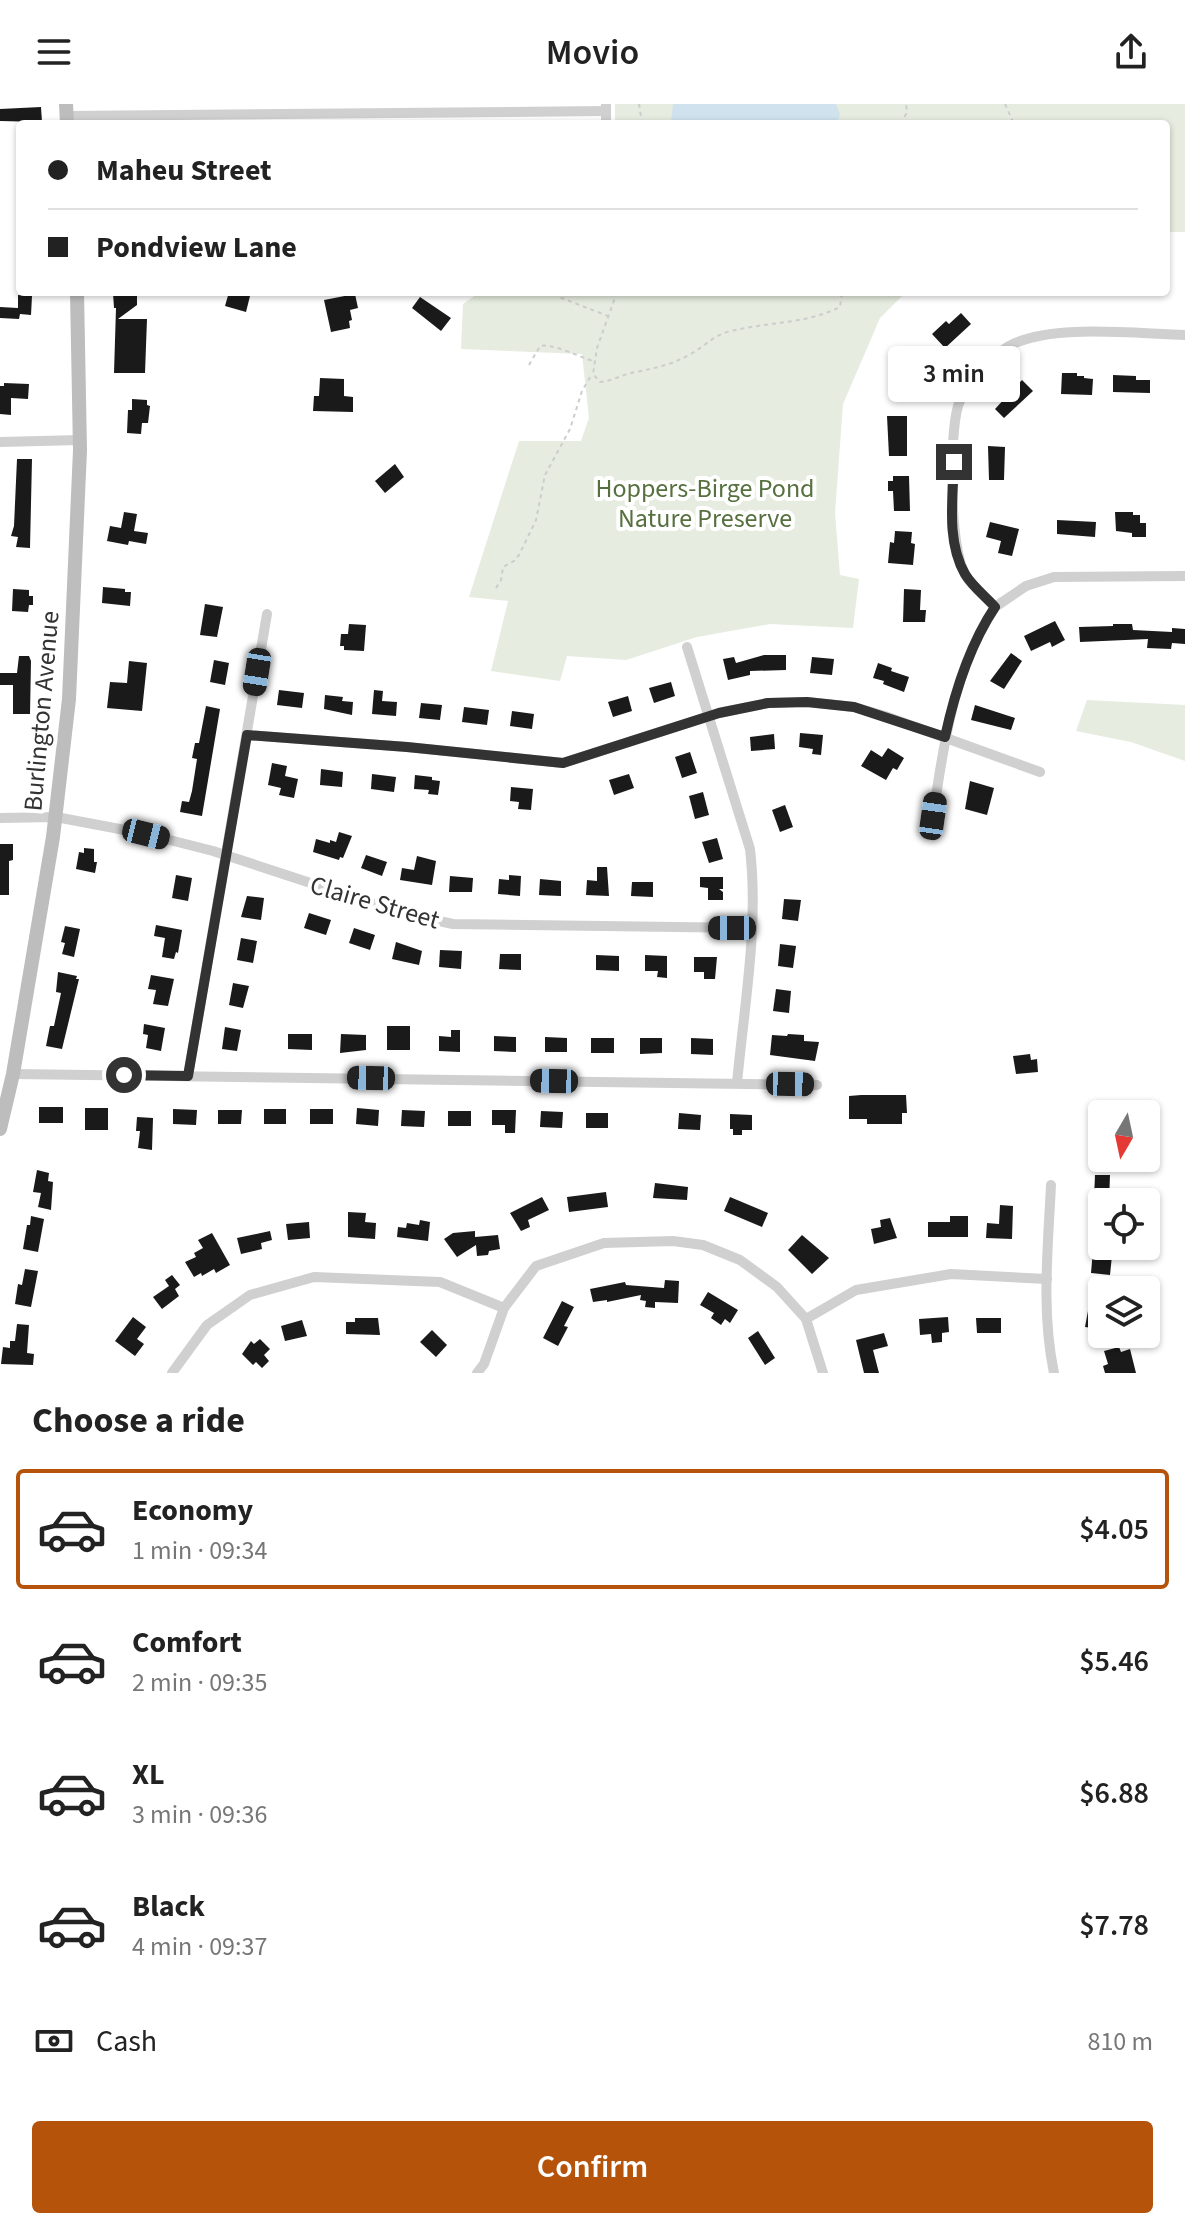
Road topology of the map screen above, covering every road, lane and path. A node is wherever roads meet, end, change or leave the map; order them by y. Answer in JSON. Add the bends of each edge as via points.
{"nodes":[{"id":1,"x":606,"y":108,"type":"edge"},
{"id":2,"x":67,"y":115,"type":"edge"},
{"id":3,"x":77,"y":296,"type":"edge"},
{"id":4,"x":558,"y":296,"type":"edge"},
{"id":5,"x":616,"y":296,"type":"edge"},
{"id":6,"x":841,"y":296,"type":"edge"},
{"id":7,"x":609,"y":317,"type":"junction"},
{"id":8,"x":1185,"y":335,"type":"edge"},
{"id":9,"x":595,"y":361,"type":"junction"},
{"id":10,"x":529,"y":365,"type":"dead end"},
{"id":11,"x":593,"y":374,"type":"junction"},
{"id":12,"x":80,"y":440,"type":"junction"},
{"id":13,"x":0,"y":442,"type":"edge"},
{"id":14,"x":1185,"y":576,"type":"edge"},
{"id":15,"x":496,"y":588,"type":"dead end"},
{"id":16,"x":995,"y":607,"type":"junction"},
{"id":17,"x":267,"y":614,"type":"dead end"},
{"id":18,"x":687,"y":647,"type":"dead end"},
{"id":19,"x":707,"y":716,"type":"junction"},
{"id":20,"x":247,"y":735,"type":"junction"},
{"id":21,"x":945,"y":737,"type":"junction"},
{"id":22,"x":1040,"y":772,"type":"dead end"},
{"id":23,"x":933,"y":816,"type":"dead end"},
{"id":24,"x":56,"y":817,"type":"junction"},
{"id":25,"x":0,"y":818,"type":"edge"},
{"id":26,"x":225,"y":855,"type":"junction"},
{"id":27,"x":751,"y":928,"type":"junction"},
{"id":28,"x":13,"y":1074,"type":"junction"},
{"id":29,"x":188,"y":1076,"type":"junction"},
{"id":30,"x":737,"y":1083,"type":"junction"},
{"id":31,"x":817,"y":1085,"type":"dead end"},
{"id":32,"x":0,"y":1129,"type":"edge"},
{"id":33,"x":1051,"y":1185,"type":"dead end"},
{"id":34,"x":1047,"y":1279,"type":"junction"},
{"id":35,"x":504,"y":1308,"type":"junction"},
{"id":36,"x":806,"y":1319,"type":"junction"},
{"id":37,"x":172,"y":1373,"type":"edge"},
{"id":38,"x":477,"y":1373,"type":"edge"},
{"id":39,"x":823,"y":1373,"type":"edge"},
{"id":40,"x":1054,"y":1373,"type":"edge"}],
"edges":[{"from":1,"to":2,"type":"street"},
{"from":3,"to":12,"type":"main road","name":"Burlington Avenue"},
{"from":4,"to":7,"type":"path"},
{"from":5,"to":7,"type":"path"},
{"from":6,"to":11,"type":"path","via":[[840,307],[827,313],[731,331],[652,370],[600,382]]},
{"from":7,"to":9,"type":"path"},
{"from":8,"to":16,"type":"street","via":[[1041,335],[1010,346],[971,383],[958,406],[952,518],[965,575]]},
{"from":9,"to":10,"type":"path","via":[[548,344],[540,346]]},
{"from":9,"to":11,"type":"path"},
{"from":11,"to":15,"type":"path","via":[[545,475],[536,520],[519,555],[503,567]]},
{"from":12,"to":13,"type":"street"},
{"from":12,"to":24,"type":"main road","name":"Burlington Avenue","via":[[69,699]]},
{"from":14,"to":16,"type":"street","via":[[1054,577],[1026,586]]},
{"from":16,"to":21,"type":"street","via":[[979,631],[954,696]]},
{"from":17,"to":20,"type":"street"},
{"from":18,"to":19,"type":"street"},
{"from":19,"to":20,"type":"street","via":[[563,763]]},
{"from":19,"to":21,"type":"street","via":[[768,703],[833,703]]},
{"from":19,"to":27,"type":"street","via":[[750,849]]},
{"from":20,"to":26,"type":"street"},
{"from":21,"to":22,"type":"street"},
{"from":21,"to":23,"type":"street"},
{"from":24,"to":25,"type":"street","name":"Claire Street"},
{"from":24,"to":26,"type":"street","name":"Claire Street"},
{"from":24,"to":28,"type":"main road","name":"Burlington Avenue"},
{"from":26,"to":27,"type":"street","name":"Claire Street","via":[[402,913],[453,924]]},
{"from":26,"to":29,"type":"street"},
{"from":27,"to":30,"type":"street"},
{"from":28,"to":29,"type":"street"},
{"from":28,"to":32,"type":"main road","name":"Burlington Avenue"},
{"from":29,"to":30,"type":"street"},
{"from":30,"to":31,"type":"street"},
{"from":33,"to":34,"type":"street"},
{"from":34,"to":36,"type":"street","via":[[951,1274],[856,1290]]},
{"from":34,"to":40,"type":"street"},
{"from":35,"to":36,"type":"street","via":[[536,1266],[604,1243],[673,1241],[703,1245],[740,1260],[777,1287]]},
{"from":35,"to":37,"type":"street","via":[[440,1282],[314,1277],[250,1295],[207,1325]]},
{"from":35,"to":38,"type":"street"},
{"from":36,"to":39,"type":"street"}]}
